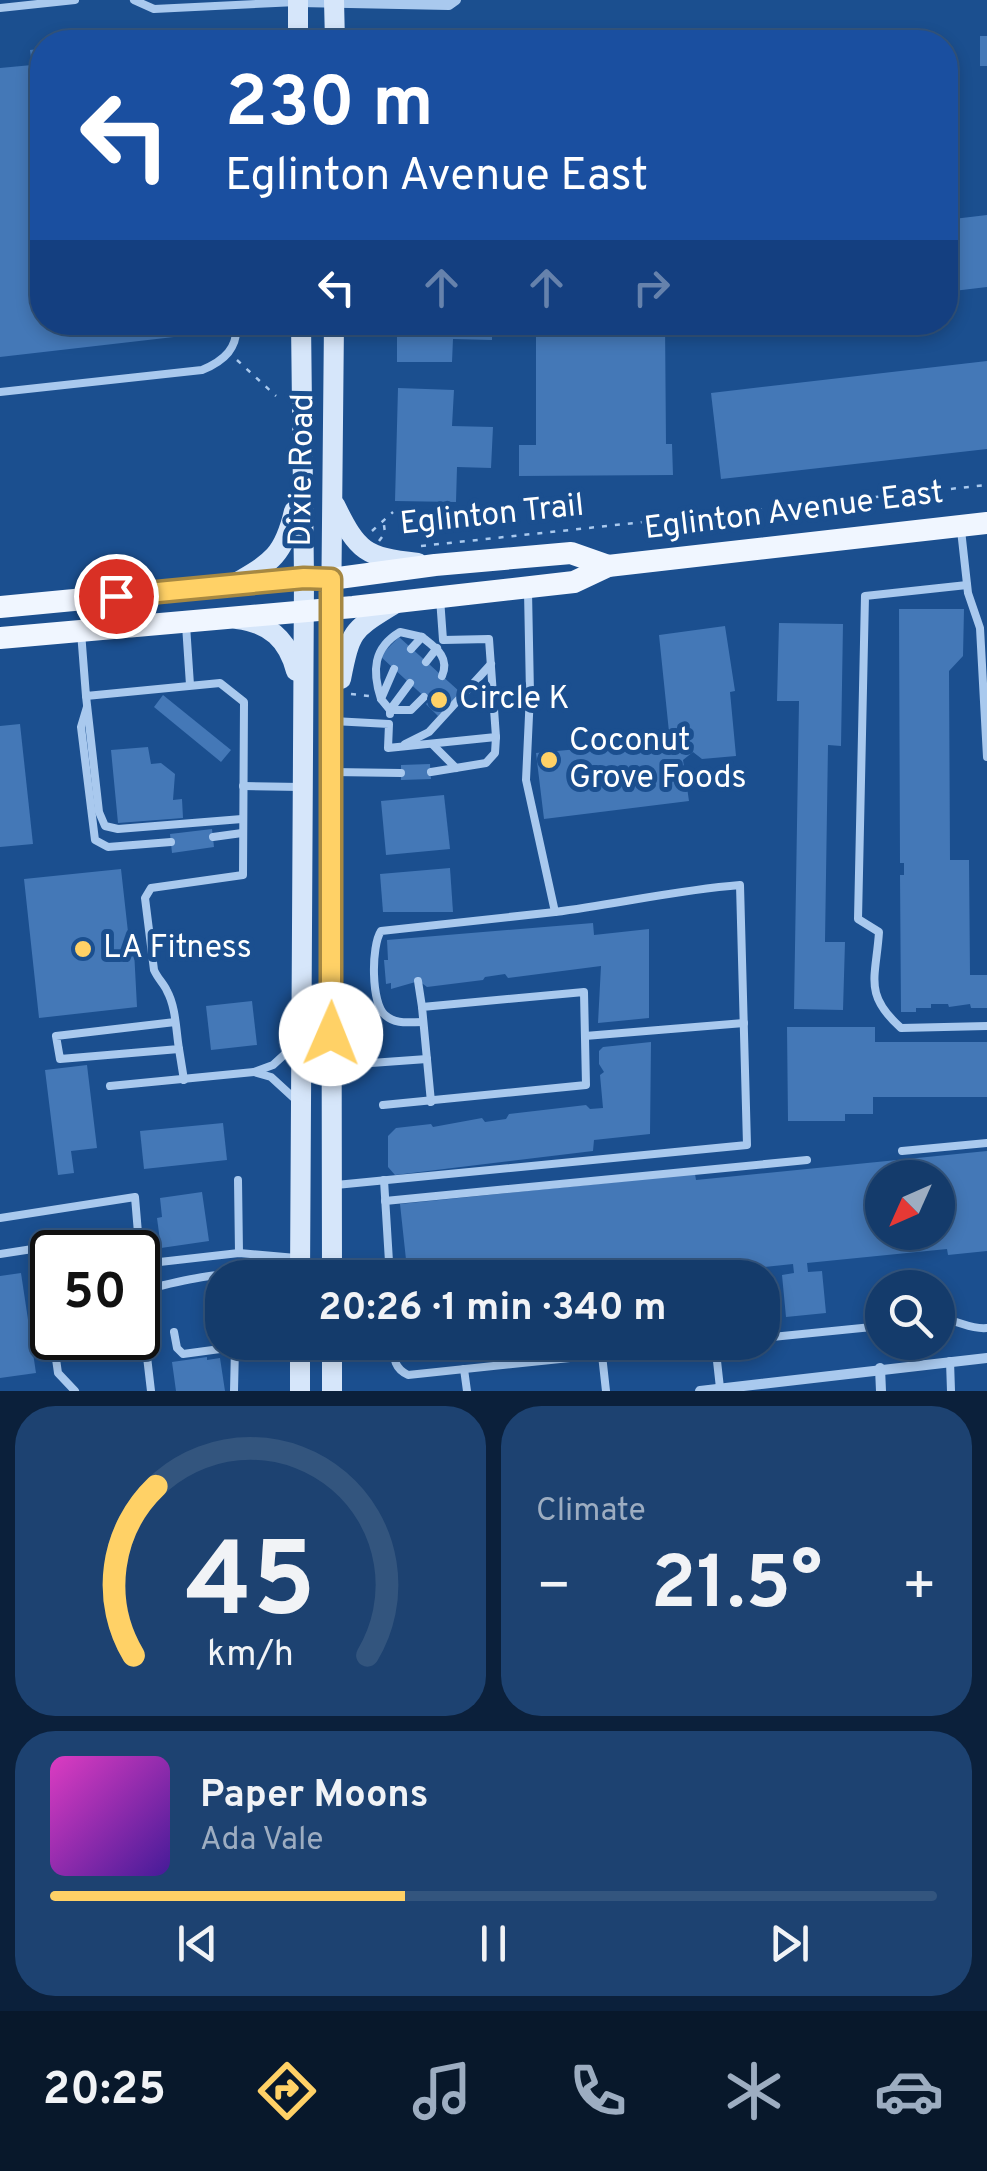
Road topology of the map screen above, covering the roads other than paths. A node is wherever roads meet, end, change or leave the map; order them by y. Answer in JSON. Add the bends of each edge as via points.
{"nodes":[{"id":1,"x":76,"y":0,"type":"edge"},
{"id":2,"x":134,"y":0,"type":"edge"},
{"id":3,"x":456,"y":0,"type":"edge"},
{"id":4,"x":298,"y":1,"type":"edge"},
{"id":5,"x":334,"y":2,"type":"edge"},
{"id":6,"x":0,"y":8,"type":"edge"},
{"id":7,"x":298,"y":30,"type":"edge"},
{"id":8,"x":334,"y":30,"type":"edge"},
{"id":9,"x":235,"y":335,"type":"edge"},
{"id":10,"x":301,"y":335,"type":"edge"},
{"id":11,"x":334,"y":335,"type":"edge"},
{"id":12,"x":0,"y":392,"type":"edge"},
{"id":13,"x":303,"y":475,"type":"junction"},
{"id":14,"x":334,"y":502,"type":"junction"},
{"id":15,"x":987,"y":522,"type":"edge"},
{"id":16,"x":960,"y":526,"type":"junction"},
{"id":17,"x":427,"y":555,"type":"junction"},
{"id":18,"x":608,"y":566,"type":"junction"},
{"id":19,"x":304,"y":578,"type":"junction"},
{"id":20,"x":331,"y":579,"type":"junction"},
{"id":21,"x":967,"y":584,"type":"junction"},
{"id":22,"x":231,"y":586,"type":"junction"},
{"id":23,"x":528,"y":586,"type":"junction"},
{"id":24,"x":440,"y":596,"type":"junction"},
{"id":25,"x":403,"y":599,"type":"junction"},
{"id":26,"x":0,"y":607,"type":"edge"},
{"id":27,"x":332,"y":609,"type":"junction"},
{"id":28,"x":303,"y":611,"type":"junction"},
{"id":29,"x":215,"y":617,"type":"junction"},
{"id":30,"x":186,"y":621,"type":"junction"},
{"id":31,"x":81,"y":632,"type":"junction"},
{"id":32,"x":422,"y":637,"type":"junction"},
{"id":33,"x":0,"y":638,"type":"edge"},
{"id":34,"x":440,"y":644,"type":"junction"},
{"id":35,"x":411,"y":648,"type":"dead end"},
{"id":36,"x":426,"y":662,"type":"dead end"},
{"id":37,"x":492,"y":664,"type":"junction"},
{"id":38,"x":394,"y":669,"type":"dead end"},
{"id":39,"x":442,"y":676,"type":"dead end"},
{"id":40,"x":410,"y":683,"type":"dead end"},
{"id":41,"x":190,"y":685,"type":"junction"},
{"id":42,"x":301,"y":693,"type":"junction"},
{"id":43,"x":86,"y":696,"type":"junction"},
{"id":44,"x":424,"y":696,"type":"dead end"},
{"id":45,"x":381,"y":698,"type":"junction"},
{"id":46,"x":87,"y":707,"type":"junction"},
{"id":47,"x":390,"y":710,"type":"junction"},
{"id":48,"x":333,"y":721,"type":"junction"},
{"id":49,"x":388,"y":724,"type":"junction"},
{"id":50,"x":496,"y":737,"type":"junction"},
{"id":51,"x":433,"y":744,"type":"junction"},
{"id":52,"x":401,"y":746,"type":"junction"},
{"id":53,"x":388,"y":748,"type":"junction"},
{"id":54,"x":987,"y":757,"type":"edge"},
{"id":55,"x":456,"y":768,"type":"junction"},
{"id":56,"x":333,"y":772,"type":"junction"},
{"id":57,"x":387,"y":772,"type":"junction"},
{"id":58,"x":401,"y":772,"type":"dead end"},
{"id":59,"x":430,"y":772,"type":"dead end"},
{"id":60,"x":243,"y":786,"type":"junction"},
{"id":61,"x":301,"y":787,"type":"junction"},
{"id":62,"x":242,"y":819,"type":"junction"},
{"id":63,"x":147,"y":826,"type":"junction"},
{"id":64,"x":242,"y":833,"type":"junction"},
{"id":65,"x":213,"y":837,"type":"dead end"},
{"id":66,"x":171,"y":842,"type":"dead end"},
{"id":67,"x":129,"y":846,"type":"junction"},
{"id":68,"x":333,"y":861,"type":"junction"},
{"id":69,"x":300,"y":862,"type":"junction"},
{"id":70,"x":555,"y":912,"type":"junction"},
{"id":71,"x":412,"y":928,"type":"junction"},
{"id":72,"x":413,"y":938,"type":"dead end"},
{"id":73,"x":418,"y":981,"type":"dead end"},
{"id":74,"x":422,"y":1006,"type":"junction"},
{"id":75,"x":175,"y":1022,"type":"junction"},
{"id":76,"x":423,"y":1022,"type":"junction"},
{"id":77,"x":744,"y":1023,"type":"junction"},
{"id":78,"x":987,"y":1026,"type":"edge"},
{"id":79,"x":585,"y":1036,"type":"junction"},
{"id":80,"x":300,"y":1040,"type":"junction"},
{"id":81,"x":178,"y":1050,"type":"junction"},
{"id":82,"x":427,"y":1059,"type":"junction"},
{"id":83,"x":331,"y":1066,"type":"junction"},
{"id":84,"x":300,"y":1068,"type":"junction"},
{"id":85,"x":254,"y":1072,"type":"junction"},
{"id":86,"x":184,"y":1080,"type":"junction"},
{"id":87,"x":110,"y":1086,"type":"dead end"},
{"id":88,"x":431,"y":1102,"type":"junction"},
{"id":89,"x":383,"y":1105,"type":"dead end"},
{"id":90,"x":301,"y":1106,"type":"junction"},
{"id":91,"x":987,"y":1143,"type":"edge"},
{"id":92,"x":902,"y":1151,"type":"dead end"},
{"id":93,"x":807,"y":1160,"type":"dead end"},
{"id":94,"x":238,"y":1180,"type":"dead end"},
{"id":95,"x":384,"y":1180,"type":"junction"},
{"id":96,"x":332,"y":1185,"type":"junction"},
{"id":97,"x":300,"y":1188,"type":"junction"},
{"id":98,"x":385,"y":1201,"type":"junction"},
{"id":99,"x":0,"y":1218,"type":"edge"},
{"id":100,"x":138,"y":1230,"type":"edge"},
{"id":101,"x":30,"y":1249,"type":"edge"},
{"id":102,"x":239,"y":1253,"type":"junction"},
{"id":103,"x":0,"y":1254,"type":"edge"},
{"id":104,"x":267,"y":1260,"type":"edge"},
{"id":105,"x":300,"y":1260,"type":"edge"},
{"id":106,"x":332,"y":1260,"type":"edge"},
{"id":107,"x":389,"y":1260,"type":"edge"},
{"id":108,"x":160,"y":1262,"type":"edge"},
{"id":109,"x":205,"y":1278,"type":"edge"},
{"id":110,"x":160,"y":1287,"type":"edge"},
{"id":111,"x":955,"y":1319,"type":"edge"},
{"id":112,"x":865,"y":1328,"type":"edge"},
{"id":113,"x":987,"y":1328,"type":"edge"},
{"id":114,"x":174,"y":1332,"type":"dead end"},
{"id":115,"x":780,"y":1336,"type":"edge"},
{"id":116,"x":205,"y":1351,"type":"edge"},
{"id":117,"x":987,"y":1358,"type":"edge"},
{"id":118,"x":56,"y":1360,"type":"edge"},
{"id":119,"x":147,"y":1360,"type":"edge"},
{"id":120,"x":235,"y":1360,"type":"edge"},
{"id":121,"x":300,"y":1360,"type":"edge"},
{"id":122,"x":332,"y":1360,"type":"edge"},
{"id":123,"x":394,"y":1360,"type":"edge"},
{"id":124,"x":553,"y":1360,"type":"edge"},
{"id":125,"x":603,"y":1360,"type":"edge"},
{"id":126,"x":716,"y":1360,"type":"edge"},
{"id":127,"x":950,"y":1362,"type":"junction"},
{"id":128,"x":880,"y":1368,"type":"junction"},
{"id":129,"x":464,"y":1369,"type":"junction"},
{"id":130,"x":720,"y":1388,"type":"junction"},
{"id":131,"x":74,"y":1391,"type":"edge"},
{"id":132,"x":152,"y":1391,"type":"edge"},
{"id":133,"x":234,"y":1391,"type":"edge"},
{"id":134,"x":300,"y":1391,"type":"edge"},
{"id":135,"x":332,"y":1391,"type":"edge"},
{"id":136,"x":467,"y":1391,"type":"edge"},
{"id":137,"x":606,"y":1391,"type":"edge"},
{"id":138,"x":700,"y":1391,"type":"edge"},
{"id":139,"x":880,"y":1391,"type":"edge"},
{"id":140,"x":951,"y":1391,"type":"edge"}],
"edges":[{"from":1,"to":6,"type":"lane"},
{"from":2,"to":4,"type":"lane","via":[[154,9]]},
{"from":3,"to":5,"type":"street"},
{"from":4,"to":5,"type":"street"},
{"from":4,"to":7,"type":"main road"},
{"from":5,"to":8,"type":"main road"},
{"from":9,"to":12,"type":"lane","via":[[228,353],[202,370]]},
{"from":10,"to":13,"type":"main road","name":"Dixie Road"},
{"from":11,"to":14,"type":"main road","name":"Dixie Road"},
{"from":13,"to":19,"type":"main road","name":"Dixie Road"},
{"from":13,"to":22,"type":"main road","via":[[282,549]]},
{"from":14,"to":17,"type":"main road","via":[[367,553]]},
{"from":14,"to":20,"type":"main road","name":"Dixie Road"},
{"from":15,"to":16,"type":"main road","name":"Eglinton Avenue East"},
{"from":16,"to":18,"type":"main road","name":"Eglinton Avenue East"},
{"from":16,"to":21,"type":"lane"},
{"from":17,"to":18,"type":"main road","name":"Eglinton Avenue East","via":[[572,554]]},
{"from":17,"to":20,"type":"main road","name":"Eglinton Avenue East"},
{"from":18,"to":23,"type":"main road","name":"Eglinton Avenue East","via":[[574,582]]},
{"from":19,"to":20,"type":"main road","name":"Eglinton Avenue East"},
{"from":19,"to":22,"type":"main road","name":"Eglinton Avenue East"},
{"from":19,"to":28,"type":"main road","name":"Dixie Road"},
{"from":20,"to":27,"type":"main road","name":"Dixie Road"},
{"from":21,"to":54,"type":"lane","via":[[980,628]]},
{"from":21,"to":78,"type":"lane","via":[[865,596],[858,919],[879,932],[874,996],[900,1028]]},
{"from":22,"to":26,"type":"main road","name":"Eglinton Avenue East"},
{"from":23,"to":24,"type":"main road","name":"Eglinton Avenue East"},
{"from":23,"to":70,"type":"lane","via":[[526,780]]},
{"from":24,"to":25,"type":"main road","name":"Eglinton Avenue East"},
{"from":24,"to":34,"type":"lane"},
{"from":25,"to":27,"type":"main road","name":"Eglinton Avenue East"},
{"from":25,"to":48,"type":"main road","via":[[369,618],[350,640]]},
{"from":27,"to":28,"type":"main road","name":"Eglinton Avenue East"},
{"from":27,"to":48,"type":"main road","name":"Dixie Road"},
{"from":28,"to":29,"type":"main road","name":"Eglinton Avenue East"},
{"from":28,"to":42,"type":"main road","name":"Dixie Road"},
{"from":29,"to":30,"type":"main road","name":"Eglinton Avenue East"},
{"from":29,"to":42,"type":"main road","via":[[248,620],[277,634],[292,656]]},
{"from":30,"to":31,"type":"main road","name":"Eglinton Avenue East"},
{"from":30,"to":41,"type":"lane"},
{"from":31,"to":33,"type":"main road","name":"Eglinton Avenue East"},
{"from":31,"to":43,"type":"lane"},
{"from":32,"to":34,"type":"lane"},
{"from":32,"to":35,"type":"lane"},
{"from":32,"to":45,"type":"lane","via":[[400,632],[379,652]]},
{"from":34,"to":36,"type":"lane"},
{"from":34,"to":37,"type":"lane","via":[[489,639]]},
{"from":34,"to":39,"type":"lane"},
{"from":37,"to":50,"type":"lane"},
{"from":37,"to":52,"type":"lane","via":[[428,732]]},
{"from":38,"to":45,"type":"lane"},
{"from":40,"to":47,"type":"lane"},
{"from":41,"to":43,"type":"lane"},
{"from":41,"to":60,"type":"lane","via":[[220,682],[244,702]]},
{"from":42,"to":61,"type":"main road","name":"Dixie Road"},
{"from":43,"to":46,"type":"lane"},
{"from":44,"to":47,"type":"lane","via":[[411,710]]},
{"from":45,"to":47,"type":"lane"},
{"from":46,"to":63,"type":"lane","via":[[102,823],[114,829]]},
{"from":46,"to":67,"type":"lane","via":[[81,728],[93,836],[105,847]]},
{"from":47,"to":49,"type":"lane"},
{"from":48,"to":49,"type":"lane"},
{"from":48,"to":56,"type":"main road","name":"Dixie Road"},
{"from":49,"to":53,"type":"lane"},
{"from":50,"to":51,"type":"lane"},
{"from":50,"to":55,"type":"lane","via":[[486,763]]},
{"from":51,"to":52,"type":"lane"},
{"from":51,"to":55,"type":"lane"},
{"from":52,"to":53,"type":"lane"},
{"from":53,"to":57,"type":"lane"},
{"from":55,"to":59,"type":"lane"},
{"from":56,"to":57,"type":"lane"},
{"from":56,"to":68,"type":"main road","name":"Dixie Road"},
{"from":57,"to":58,"type":"lane"},
{"from":60,"to":61,"type":"lane"},
{"from":60,"to":62,"type":"lane"},
{"from":61,"to":69,"type":"main road","name":"Dixie Road"},
{"from":62,"to":63,"type":"lane"},
{"from":62,"to":64,"type":"lane"},
{"from":63,"to":67,"type":"lane"},
{"from":64,"to":65,"type":"lane"},
{"from":64,"to":75,"type":"lane","via":[[243,876],[146,894],[154,970],[167,988]]},
{"from":66,"to":67,"type":"lane"},
{"from":68,"to":69,"type":"main road"},
{"from":68,"to":83,"type":"main road","name":"Dixie Road"},
{"from":69,"to":80,"type":"main road","name":"Dixie Road"},
{"from":70,"to":71,"type":"lane"},
{"from":70,"to":77,"type":"lane","via":[[740,884]]},
{"from":71,"to":72,"type":"lane"},
{"from":71,"to":76,"type":"lane","via":[[381,932],[374,942],[378,1007],[398,1022]]},
{"from":73,"to":74,"type":"lane"},
{"from":74,"to":76,"type":"lane"},
{"from":74,"to":79,"type":"lane","via":[[584,992]]},
{"from":75,"to":81,"type":"lane"},
{"from":75,"to":81,"type":"lane","via":[[56,1036],[60,1059]]},
{"from":76,"to":82,"type":"lane"},
{"from":77,"to":79,"type":"lane"},
{"from":77,"to":95,"type":"lane","via":[[748,1145]]},
{"from":79,"to":88,"type":"lane","via":[[586,1085]]},
{"from":80,"to":84,"type":"main road","name":"Dixie Road"},
{"from":80,"to":85,"type":"lane"},
{"from":81,"to":86,"type":"lane"},
{"from":82,"to":83,"type":"lane"},
{"from":82,"to":88,"type":"lane"},
{"from":83,"to":84,"type":"lane"},
{"from":83,"to":96,"type":"main road","name":"Dixie Road"},
{"from":84,"to":90,"type":"main road","name":"Dixie Road"},
{"from":85,"to":86,"type":"lane"},
{"from":85,"to":90,"type":"lane","via":[[284,1087]]},
{"from":86,"to":87,"type":"lane"},
{"from":88,"to":89,"type":"lane"},
{"from":90,"to":97,"type":"main road","name":"Dixie Road"},
{"from":91,"to":92,"type":"lane"},
{"from":93,"to":98,"type":"lane"},
{"from":94,"to":102,"type":"lane"},
{"from":95,"to":96,"type":"lane"},
{"from":95,"to":98,"type":"lane"},
{"from":96,"to":97,"type":"main road"},
{"from":96,"to":106,"type":"main road","name":"Dixie Road"},
{"from":97,"to":105,"type":"main road","name":"Dixie Road"},
{"from":98,"to":107,"type":"lane"},
{"from":99,"to":100,"type":"lane","via":[[135,1197]]},
{"from":101,"to":103,"type":"lane"},
{"from":102,"to":104,"type":"lane"},
{"from":102,"to":108,"type":"lane"},
{"from":109,"to":110,"type":"lane"},
{"from":111,"to":113,"type":"lane","via":[[972,1330]]},
{"from":112,"to":115,"type":"lane"},
{"from":114,"to":116,"type":"lane","via":[[183,1354]]},
{"from":117,"to":127,"type":"street"},
{"from":118,"to":131,"type":"lane"},
{"from":119,"to":132,"type":"lane"},
{"from":120,"to":133,"type":"lane"},
{"from":121,"to":134,"type":"main road"},
{"from":122,"to":135,"type":"main road"},
{"from":123,"to":129,"type":"lane","via":[[408,1375]]},
{"from":124,"to":129,"type":"lane"},
{"from":125,"to":137,"type":"lane"},
{"from":126,"to":130,"type":"lane"},
{"from":127,"to":128,"type":"street"},
{"from":127,"to":140,"type":"lane"},
{"from":128,"to":130,"type":"street"},
{"from":128,"to":139,"type":"street"},
{"from":129,"to":136,"type":"lane"},
{"from":130,"to":138,"type":"street"}]}
